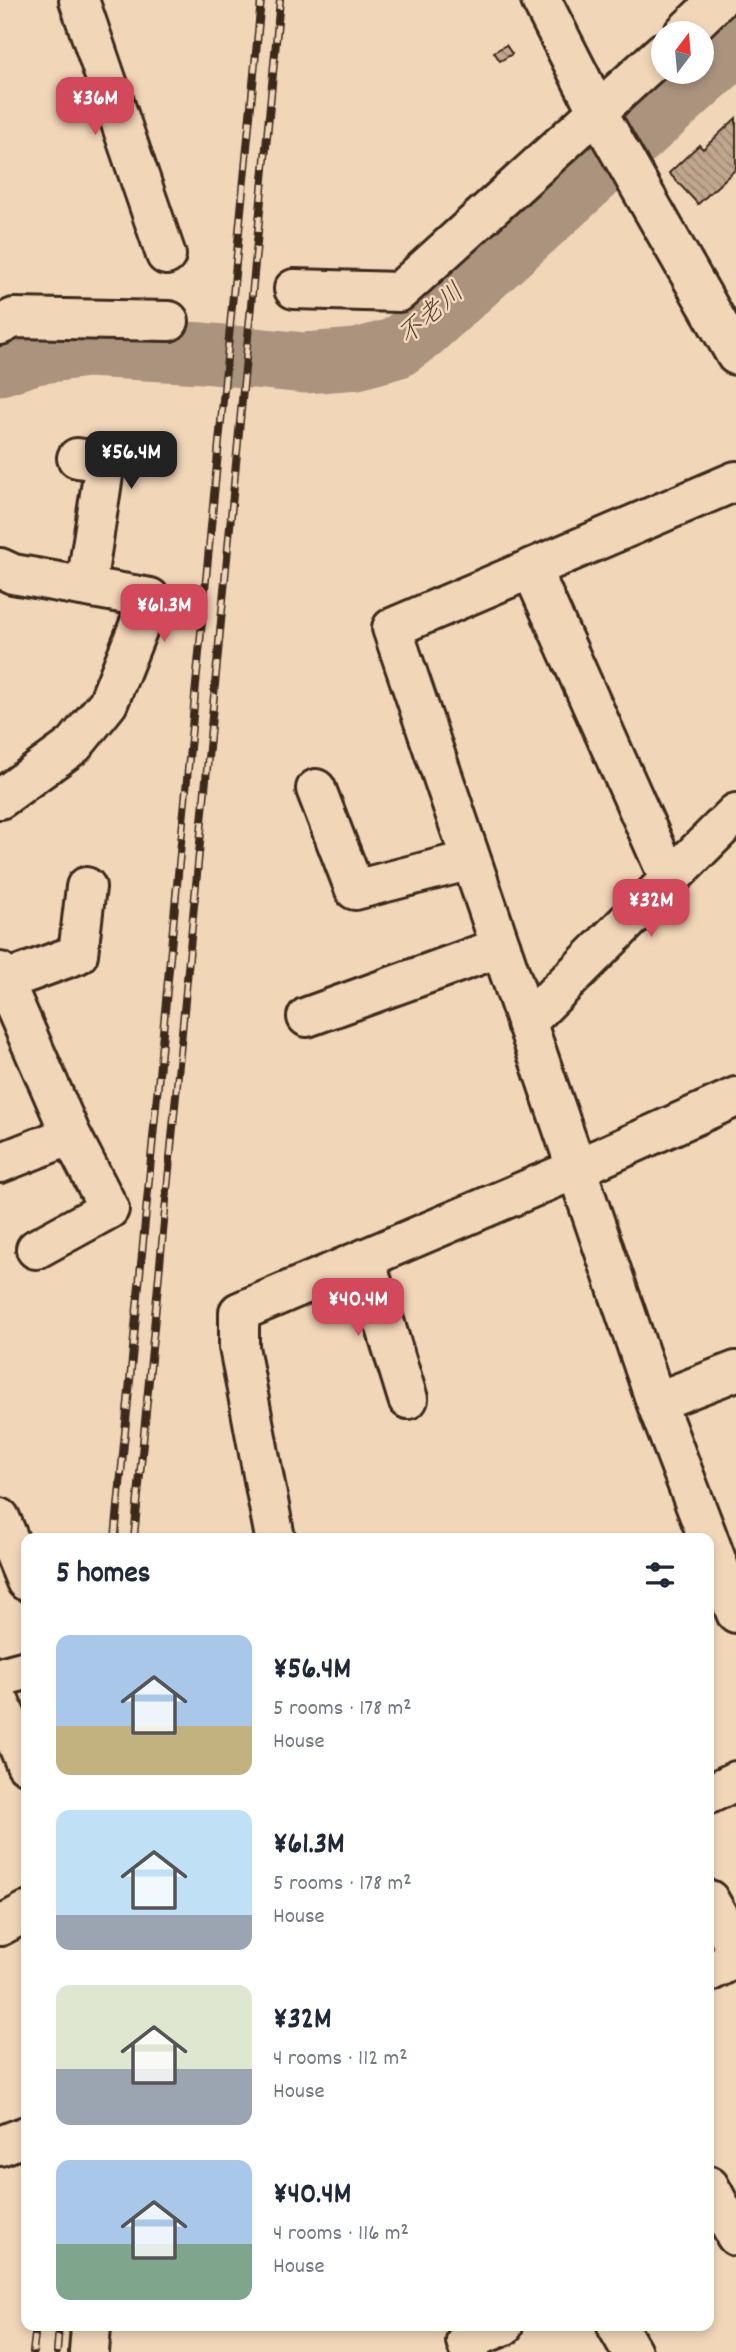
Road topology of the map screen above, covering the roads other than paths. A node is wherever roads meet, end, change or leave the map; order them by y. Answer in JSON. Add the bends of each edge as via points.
{"nodes":[{"id":1,"x":79,"y":0,"type":"edge"},
{"id":2,"x":541,"y":0,"type":"edge"},
{"id":3,"x":718,"y":0,"type":"edge"},
{"id":4,"x":696,"y":21,"type":"edge"},
{"id":5,"x":651,"y":67,"type":"edge"},
{"id":6,"x":605,"y":125,"type":"junction"},
{"id":7,"x":166,"y":255,"type":"dead end"},
{"id":8,"x":294,"y":289,"type":"dead end"},
{"id":9,"x":169,"y":321,"type":"dead end"},
{"id":10,"x":0,"y":325,"type":"edge"},
{"id":11,"x":736,"y":355,"type":"edge"},
{"id":12,"x":77,"y":458,"type":"dead end"},
{"id":13,"x":736,"y":481,"type":"edge"},
{"id":14,"x":531,"y":568,"type":"junction"},
{"id":15,"x":4,"y":582,"type":"edge"},
{"id":16,"x":86,"y":586,"type":"junction"},
{"id":17,"x":316,"y":789,"type":"dead end"},
{"id":18,"x":0,"y":799,"type":"edge"},
{"id":19,"x":736,"y":813,"type":"edge"},
{"id":20,"x":471,"y":860,"type":"junction"},
{"id":21,"x":669,"y":878,"type":"junction"},
{"id":22,"x":86,"y":887,"type":"dead end"},
{"id":23,"x":501,"y":947,"type":"junction"},
{"id":24,"x":2,"y":976,"type":"edge"},
{"id":25,"x":307,"y":1017,"type":"dead end"},
{"id":26,"x":526,"y":1023,"type":"junction"},
{"id":27,"x":736,"y":1097,"type":"edge"},
{"id":28,"x":71,"y":1135,"type":"junction"},
{"id":29,"x":0,"y":1163,"type":"edge"},
{"id":30,"x":576,"y":1169,"type":"junction"},
{"id":31,"x":36,"y":1249,"type":"dead end"},
{"id":32,"x":365,"y":1259,"type":"junction"},
{"id":33,"x":736,"y":1371,"type":"edge"},
{"id":34,"x":408,"y":1399,"type":"dead end"},
{"id":35,"x":656,"y":1402,"type":"junction"},
{"id":36,"x":0,"y":1518,"type":"edge"},
{"id":37,"x":274,"y":1533,"type":"edge"},
{"id":38,"x":705,"y":1533,"type":"edge"},
{"id":39,"x":714,"y":1556,"type":"edge"},
{"id":40,"x":21,"y":1569,"type":"edge"},
{"id":41,"x":736,"y":1613,"type":"edge"},
{"id":42,"x":21,"y":1671,"type":"edge"},
{"id":43,"x":0,"y":1677,"type":"edge"},
{"id":44,"x":0,"y":1703,"type":"edge"},
{"id":45,"x":21,"y":1752,"type":"edge"},
{"id":46,"x":714,"y":1909,"type":"edge"},
{"id":47,"x":21,"y":1915,"type":"edge"},
{"id":48,"x":0,"y":1926,"type":"edge"},
{"id":49,"x":736,"y":1948,"type":"edge"},
{"id":50,"x":736,"y":1958,"type":"edge"},
{"id":51,"x":714,"y":1969,"type":"edge"},
{"id":52,"x":714,"y":2195,"type":"edge"},
{"id":53,"x":736,"y":2236,"type":"edge"},
{"id":54,"x":91,"y":2331,"type":"edge"},
{"id":55,"x":491,"y":2331,"type":"edge"},
{"id":56,"x":620,"y":2331,"type":"edge"},
{"id":57,"x":89,"y":2352,"type":"edge"},
{"id":58,"x":470,"y":2352,"type":"edge"},
{"id":59,"x":632,"y":2352,"type":"edge"}],
"edges":[{"from":1,"to":7,"type":"street"},
{"from":2,"to":6,"type":"street"},
{"from":3,"to":4,"type":"street"},
{"from":5,"to":6,"type":"street"},
{"from":6,"to":8,"type":"street","via":[[399,292]]},
{"from":6,"to":11,"type":"street"},
{"from":9,"to":10,"type":"street","via":[[14,318]]},
{"from":12,"to":16,"type":"street","via":[[105,462]]},
{"from":13,"to":14,"type":"street"},
{"from":14,"to":20,"type":"street","via":[[392,628]]},
{"from":14,"to":21,"type":"street"},
{"from":15,"to":16,"type":"street"},
{"from":16,"to":18,"type":"street","via":[[150,598],[108,703],[74,745]]},
{"from":17,"to":20,"type":"street","via":[[355,890]]},
{"from":19,"to":21,"type":"street"},
{"from":20,"to":23,"type":"street"},
{"from":21,"to":26,"type":"street"},
{"from":22,"to":24,"type":"street","via":[[78,954]]},
{"from":23,"to":25,"type":"street"},
{"from":23,"to":26,"type":"street"},
{"from":24,"to":28,"type":"street"},
{"from":26,"to":30,"type":"street"},
{"from":27,"to":30,"type":"street"},
{"from":28,"to":29,"type":"street"},
{"from":28,"to":31,"type":"street","via":[[109,1209]]},
{"from":30,"to":32,"type":"street"},
{"from":30,"to":35,"type":"street"},
{"from":32,"to":34,"type":"street"},
{"from":32,"to":37,"type":"street","via":[[239,1312],[239,1347]]},
{"from":33,"to":35,"type":"street"},
{"from":35,"to":38,"type":"street"},
{"from":36,"to":40,"type":"street"},
{"from":39,"to":41,"type":"street"},
{"from":42,"to":43,"type":"street"},
{"from":44,"to":45,"type":"street"},
{"from":46,"to":49,"type":"street"},
{"from":47,"to":48,"type":"street"},
{"from":50,"to":51,"type":"street"},
{"from":52,"to":53,"type":"street"},
{"from":54,"to":57,"type":"street"},
{"from":55,"to":58,"type":"street","via":[[466,2341]]},
{"from":56,"to":59,"type":"street"}]}
